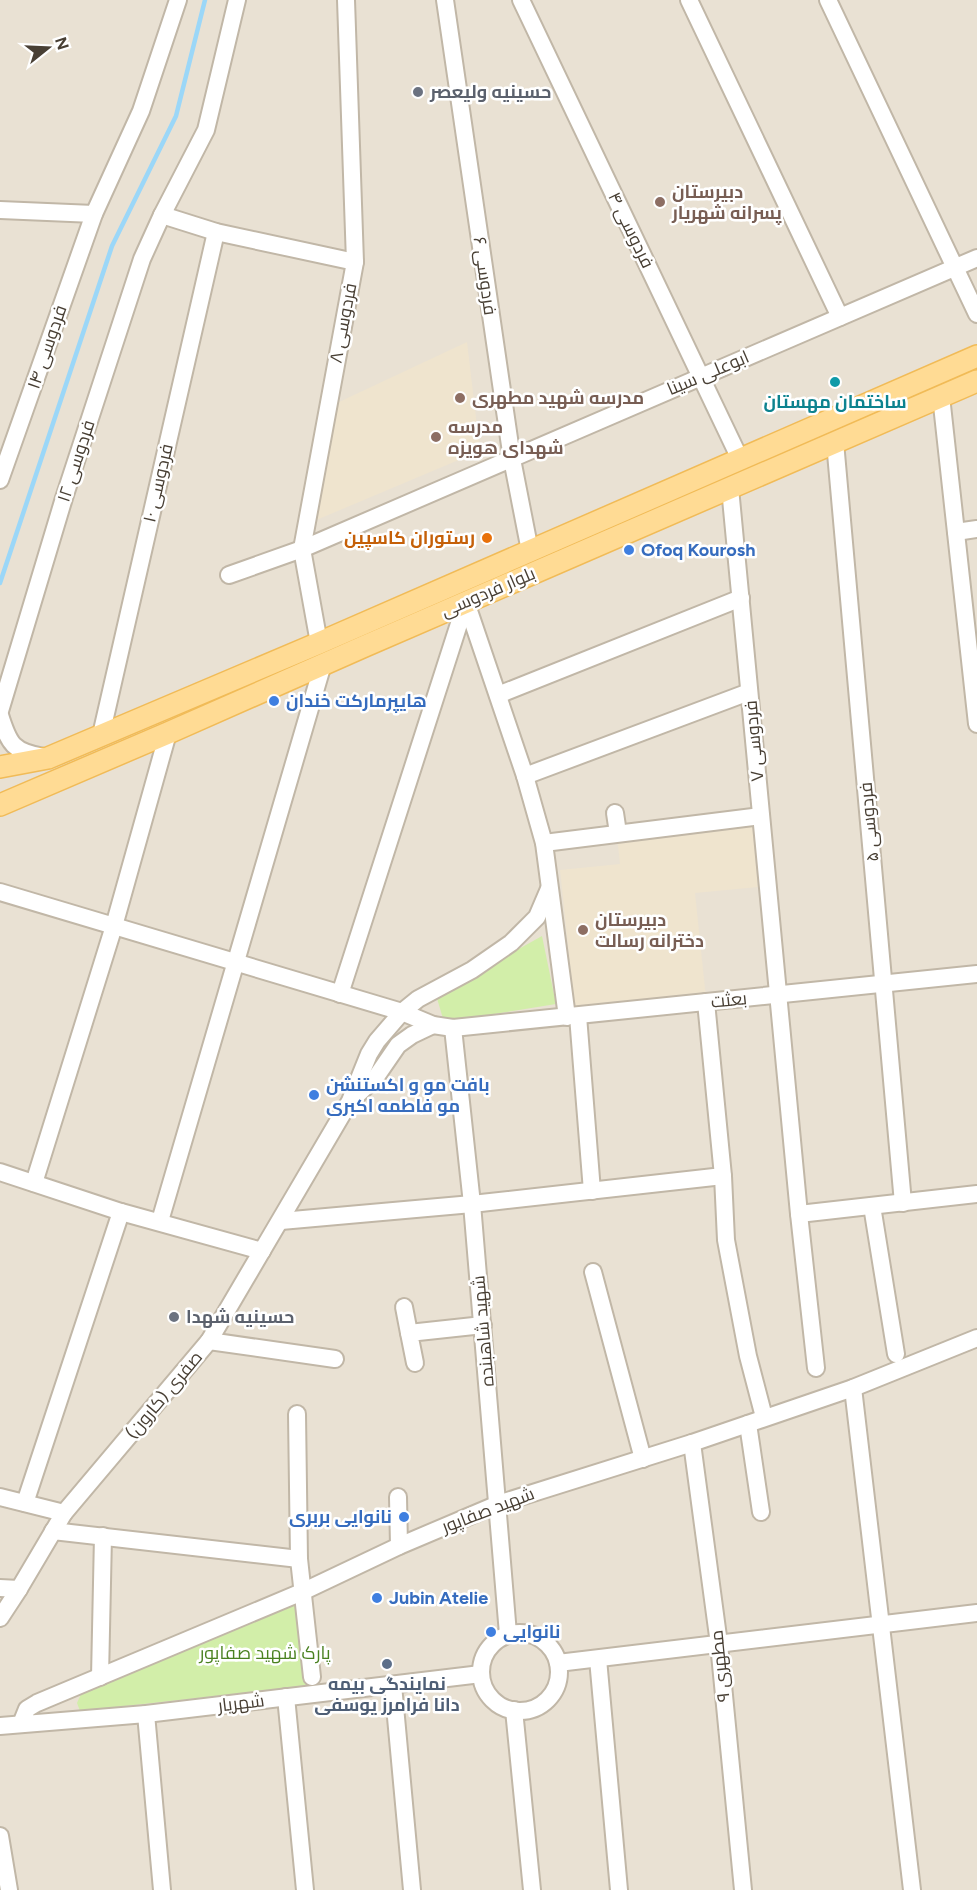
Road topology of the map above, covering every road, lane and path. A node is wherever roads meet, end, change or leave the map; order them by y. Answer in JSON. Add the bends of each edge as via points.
{"nodes":[{"id":1,"x":178,"y":0,"type":"edge"},
{"id":2,"x":237,"y":0,"type":"edge"},
{"id":3,"x":346,"y":0,"type":"edge"},
{"id":4,"x":445,"y":0,"type":"edge"},
{"id":5,"x":521,"y":0,"type":"edge"},
{"id":6,"x":689,"y":0,"type":"edge"},
{"id":7,"x":828,"y":0,"type":"edge"},
{"id":8,"x":0,"y":210,"type":"edge"},
{"id":9,"x":94,"y":214,"type":"junction"},
{"id":10,"x":162,"y":215,"type":"junction"},
{"id":11,"x":216,"y":232,"type":"junction"},
{"id":12,"x":977,"y":258,"type":"edge"},
{"id":13,"x":355,"y":262,"type":"junction"},
{"id":14,"x":956,"y":268,"type":"junction"},
{"id":15,"x":977,"y":314,"type":"edge"},
{"id":16,"x":840,"y":317,"type":"junction"},
{"id":17,"x":977,"y":356,"type":"edge"},
{"id":18,"x":701,"y":376,"type":"junction"},
{"id":19,"x":977,"y":381,"type":"edge"},
{"id":20,"x":941,"y":396,"type":"junction"},
{"id":21,"x":835,"y":442,"type":"junction"},
{"id":22,"x":512,"y":459,"type":"junction"},
{"id":23,"x":740,"y":459,"type":"junction"},
{"id":24,"x":1,"y":472,"type":"edge"},
{"id":25,"x":730,"y":488,"type":"junction"},
{"id":26,"x":977,"y":529,"type":"edge"},
{"id":27,"x":956,"y":532,"type":"junction"},
{"id":28,"x":302,"y":549,"type":"junction"},
{"id":29,"x":530,"y":550,"type":"junction"},
{"id":30,"x":229,"y":575,"type":"dead end"},
{"id":31,"x":741,"y":598,"type":"junction"},
{"id":32,"x":466,"y":602,"type":"junction"},
{"id":33,"x":319,"y":643,"type":"junction"},
{"id":34,"x":323,"y":664,"type":"junction"},
{"id":35,"x":749,"y":692,"type":"junction"},
{"id":36,"x":498,"y":695,"type":"junction"},
{"id":37,"x":0,"y":713,"type":"edge"},
{"id":38,"x":977,"y":723,"type":"edge"},
{"id":39,"x":168,"y":734,"type":"junction"},
{"id":40,"x":101,"y":735,"type":"junction"},
{"id":41,"x":48,"y":758,"type":"junction"},
{"id":42,"x":0,"y":767,"type":"edge"},
{"id":43,"x":525,"y":776,"type":"junction"},
{"id":44,"x":0,"y":805,"type":"edge"},
{"id":45,"x":615,"y":813,"type":"dead end"},
{"id":46,"x":761,"y":816,"type":"junction"},
{"id":47,"x":618,"y":833,"type":"junction"},
{"id":48,"x":544,"y":843,"type":"junction"},
{"id":49,"x":549,"y":889,"type":"junction"},
{"id":50,"x":0,"y":892,"type":"edge"},
{"id":51,"x":530,"y":924,"type":"junction"},
{"id":52,"x":114,"y":926,"type":"junction"},
{"id":53,"x":556,"y":934,"type":"junction"},
{"id":54,"x":236,"y":963,"type":"junction"},
{"id":55,"x":977,"y":974,"type":"edge"},
{"id":56,"x":884,"y":984,"type":"junction"},
{"id":57,"x":340,"y":994,"type":"junction"},
{"id":58,"x":778,"y":995,"type":"junction"},
{"id":59,"x":706,"y":1002,"type":"junction"},
{"id":60,"x":402,"y":1012,"type":"junction"},
{"id":61,"x":572,"y":1016,"type":"junction"},
{"id":62,"x":433,"y":1025,"type":"junction"},
{"id":63,"x":453,"y":1028,"type":"junction"},
{"id":64,"x":350,"y":1101,"type":"junction"},
{"id":65,"x":0,"y":1172,"type":"edge"},
{"id":66,"x":723,"y":1176,"type":"junction"},
{"id":67,"x":34,"y":1183,"type":"junction"},
{"id":68,"x":592,"y":1191,"type":"junction"},
{"id":69,"x":977,"y":1194,"type":"edge"},
{"id":70,"x":903,"y":1203,"type":"junction"},
{"id":71,"x":472,"y":1204,"type":"junction"},
{"id":72,"x":872,"y":1206,"type":"junction"},
{"id":73,"x":121,"y":1212,"type":"junction"},
{"id":74,"x":799,"y":1214,"type":"junction"},
{"id":75,"x":160,"y":1221,"type":"junction"},
{"id":76,"x":281,"y":1221,"type":"junction"},
{"id":77,"x":262,"y":1251,"type":"junction"},
{"id":78,"x":593,"y":1272,"type":"dead end"},
{"id":79,"x":404,"y":1306,"type":"dead end"},
{"id":80,"x":483,"y":1325,"type":"junction"},
{"id":81,"x":409,"y":1333,"type":"junction"},
{"id":82,"x":977,"y":1338,"type":"edge"},
{"id":83,"x":209,"y":1341,"type":"junction"},
{"id":84,"x":896,"y":1354,"type":"dead end"},
{"id":85,"x":335,"y":1359,"type":"dead end"},
{"id":86,"x":415,"y":1363,"type":"dead end"},
{"id":87,"x":816,"y":1368,"type":"dead end"},
{"id":88,"x":853,"y":1388,"type":"junction"},
{"id":89,"x":297,"y":1414,"type":"dead end"},
{"id":90,"x":765,"y":1417,"type":"junction"},
{"id":91,"x":748,"y":1424,"type":"junction"},
{"id":92,"x":692,"y":1443,"type":"junction"},
{"id":93,"x":643,"y":1459,"type":"junction"},
{"id":94,"x":0,"y":1497,"type":"edge"},
{"id":95,"x":398,"y":1497,"type":"dead end"},
{"id":96,"x":25,"y":1503,"type":"junction"},
{"id":97,"x":498,"y":1504,"type":"junction"},
{"id":98,"x":761,"y":1512,"type":"dead end"},
{"id":99,"x":64,"y":1513,"type":"junction"},
{"id":100,"x":53,"y":1531,"type":"junction"},
{"id":101,"x":103,"y":1536,"type":"junction"},
{"id":102,"x":399,"y":1546,"type":"junction"},
{"id":103,"x":299,"y":1559,"type":"junction"},
{"id":104,"x":0,"y":1588,"type":"edge"},
{"id":105,"x":20,"y":1589,"type":"junction"},
{"id":106,"x":302,"y":1592,"type":"junction"},
{"id":107,"x":977,"y":1613,"type":"edge"},
{"id":108,"x":0,"y":1618,"type":"edge"},
{"id":109,"x":880,"y":1625,"type":"junction"},
{"id":110,"x":508,"y":1634,"type":"junction"},
{"id":111,"x":719,"y":1644,"type":"junction"},
{"id":112,"x":598,"y":1659,"type":"junction"},
{"id":113,"x":558,"y":1663,"type":"junction"},
{"id":114,"x":481,"y":1674,"type":"junction"},
{"id":115,"x":100,"y":1677,"type":"junction"},
{"id":116,"x":312,"y":1677,"type":"dead end"},
{"id":117,"x":393,"y":1685,"type":"junction"},
{"id":118,"x":286,"y":1698,"type":"junction"},
{"id":119,"x":514,"y":1710,"type":"junction"},
{"id":120,"x":146,"y":1714,"type":"junction"},
{"id":121,"x":21,"y":1724,"type":"junction"},
{"id":122,"x":0,"y":1726,"type":"edge"},
{"id":123,"x":0,"y":1836,"type":"edge"},
{"id":124,"x":9,"y":1890,"type":"edge"},
{"id":125,"x":162,"y":1890,"type":"edge"},
{"id":126,"x":305,"y":1890,"type":"edge"},
{"id":127,"x":412,"y":1890,"type":"edge"},
{"id":128,"x":532,"y":1890,"type":"edge"},
{"id":129,"x":619,"y":1890,"type":"edge"},
{"id":130,"x":743,"y":1890,"type":"edge"},
{"id":131,"x":912,"y":1890,"type":"edge"}],
"edges":[{"from":1,"to":9,"type":"street","name":"فردوسی ۱۴","via":[[141,111]]},
{"from":2,"to":10,"type":"street","name":"فردوسی ۱۲","via":[[206,130]]},
{"from":3,"to":13,"type":"street","name":"فردوسی ۸"},
{"from":4,"to":22,"type":"street","name":"فردوسی ۶"},
{"from":5,"to":18,"type":"street","name":"فردوسی ۴"},
{"from":6,"to":16,"type":"street"},
{"from":7,"to":14,"type":"street"},
{"from":8,"to":9,"type":"street"},
{"from":9,"to":24,"type":"street","name":"فردوسی ۱۴"},
{"from":10,"to":11,"type":"street"},
{"from":10,"to":37,"type":"street","name":"فردوسی ۱۲","via":[[142,259],[71,475]]},
{"from":11,"to":13,"type":"street"},
{"from":11,"to":40,"type":"street","name":"فردوسی ۱۰"},
{"from":12,"to":14,"type":"street","name":"ابوعلی سینا"},
{"from":13,"to":28,"type":"street","name":"فردوسی ۸"},
{"from":14,"to":15,"type":"street"},
{"from":14,"to":16,"type":"street","name":"ابوعلی سینا"},
{"from":16,"to":18,"type":"street","name":"ابوعلی سینا"},
{"from":17,"to":23,"type":"main road","name":"بلوار فردوسی"},
{"from":18,"to":22,"type":"street","name":"ابوعلی سینا"},
{"from":18,"to":23,"type":"street","name":"فردوسی ۴"},
{"from":19,"to":20,"type":"main road","name":"بلوار فردوسی"},
{"from":20,"to":21,"type":"main road","name":"بلوار فردوسی"},
{"from":20,"to":27,"type":"street"},
{"from":21,"to":25,"type":"main road","name":"بلوار فردوسی"},
{"from":21,"to":56,"type":"street","name":"فردوسی ۵"},
{"from":22,"to":28,"type":"street","name":"ابوعلی سینا"},
{"from":22,"to":29,"type":"street","name":"فردوسی ۶"},
{"from":23,"to":29,"type":"main road","name":"بلوار فردوسی"},
{"from":25,"to":31,"type":"street","name":"فردوسی ۷"},
{"from":25,"to":32,"type":"main road","name":"بلوار فردوسی"},
{"from":26,"to":27,"type":"street"},
{"from":27,"to":38,"type":"street"},
{"from":28,"to":30,"type":"street","name":"ابوعلی سینا"},
{"from":28,"to":33,"type":"street","name":"فردوسی ۸"},
{"from":29,"to":33,"type":"main road","name":"بلوار فردوسی"},
{"from":31,"to":35,"type":"street","name":"فردوسی ۷"},
{"from":31,"to":36,"type":"street"},
{"from":32,"to":34,"type":"main road","name":"بلوار فردوسی"},
{"from":32,"to":36,"type":"street"},
{"from":32,"to":57,"type":"street"},
{"from":33,"to":40,"type":"main road","name":"بلوار فردوسی"},
{"from":34,"to":39,"type":"main road","name":"بلوار فردوسی"},
{"from":34,"to":54,"type":"street"},
{"from":35,"to":43,"type":"street"},
{"from":35,"to":46,"type":"street","name":"فردوسی ۷"},
{"from":36,"to":43,"type":"street"},
{"from":37,"to":41,"type":"street","via":[[6,735],[15,748]]},
{"from":39,"to":44,"type":"main road","name":"بلوار فردوسی"},
{"from":39,"to":52,"type":"street"},
{"from":40,"to":41,"type":"main road","name":"بلوار فردوسی"},
{"from":41,"to":42,"type":"main road","name":"بلوار فردوسی"},
{"from":43,"to":48,"type":"street"},
{"from":45,"to":47,"type":"street"},
{"from":46,"to":47,"type":"street"},
{"from":46,"to":58,"type":"street","name":"فردوسی ۷"},
{"from":47,"to":48,"type":"street"},
{"from":48,"to":49,"type":"street"},
{"from":49,"to":51,"type":"street"},
{"from":49,"to":53,"type":"street"},
{"from":50,"to":52,"type":"street","name":"بعثت"},
{"from":51,"to":53,"type":"street"},
{"from":51,"to":60,"type":"street","via":[[511,943],[472,970]]},
{"from":52,"to":54,"type":"street","name":"بعثت"},
{"from":52,"to":67,"type":"street"},
{"from":53,"to":61,"type":"street"},
{"from":54,"to":57,"type":"street","name":"بعثت"},
{"from":54,"to":75,"type":"street"},
{"from":55,"to":56,"type":"street","name":"بعثت"},
{"from":56,"to":58,"type":"street","name":"بعثت"},
{"from":56,"to":70,"type":"street","name":"فردوسی ۵"},
{"from":57,"to":60,"type":"street","name":"بعثت"},
{"from":58,"to":59,"type":"street","name":"بعثت"},
{"from":58,"to":74,"type":"street","name":"فردوسی ۷"},
{"from":59,"to":61,"type":"street","name":"بعثت"},
{"from":59,"to":66,"type":"street"},
{"from":60,"to":62,"type":"street","name":"بعثت"},
{"from":60,"to":64,"type":"street","via":[[369,1054]]},
{"from":61,"to":63,"type":"street","name":"بعثت"},
{"from":61,"to":68,"type":"street"},
{"from":62,"to":63,"type":"street","name":"بعثت"},
{"from":62,"to":64,"type":"street","via":[[398,1046],[376,1077]]},
{"from":63,"to":71,"type":"street","name":"شهید شاهبنده"},
{"from":64,"to":76,"type":"street","name":"صفری (کارون)"},
{"from":65,"to":67,"type":"street"},
{"from":66,"to":68,"type":"street"},
{"from":66,"to":90,"type":"street","via":[[726,1240],[737,1306]]},
{"from":67,"to":73,"type":"street"},
{"from":68,"to":71,"type":"street"},
{"from":69,"to":70,"type":"street"},
{"from":70,"to":72,"type":"street"},
{"from":71,"to":76,"type":"street"},
{"from":71,"to":80,"type":"street","name":"شهید شاهبنده"},
{"from":72,"to":74,"type":"street"},
{"from":72,"to":84,"type":"street"},
{"from":73,"to":75,"type":"street"},
{"from":73,"to":96,"type":"street"},
{"from":74,"to":87,"type":"street","name":"فردوسی ۷"},
{"from":75,"to":77,"type":"street"},
{"from":76,"to":77,"type":"street","name":"صفری (کارون)"},
{"from":77,"to":83,"type":"street","name":"صفری (کارون)"},
{"from":78,"to":93,"type":"street"},
{"from":79,"to":81,"type":"street"},
{"from":80,"to":81,"type":"street"},
{"from":80,"to":97,"type":"street","name":"شهید شاهبنده"},
{"from":81,"to":86,"type":"street"},
{"from":82,"to":88,"type":"street","name":"شهید صفاپور"},
{"from":83,"to":85,"type":"street"},
{"from":83,"to":99,"type":"street","name":"صفری (کارون)"},
{"from":88,"to":90,"type":"street","name":"شهید صفاپور"},
{"from":88,"to":109,"type":"street"},
{"from":89,"to":103,"type":"street"},
{"from":90,"to":91,"type":"street","name":"شهید صفاپور"},
{"from":91,"to":92,"type":"street","name":"شهید صفاپور"},
{"from":91,"to":98,"type":"street"},
{"from":92,"to":93,"type":"street","name":"شهید صفاپور"},
{"from":92,"to":111,"type":"street","name":"مطهری ۹"},
{"from":93,"to":97,"type":"street","name":"شهید صفاپور"},
{"from":94,"to":96,"type":"street"},
{"from":95,"to":102,"type":"street"},
{"from":96,"to":99,"type":"street"},
{"from":97,"to":102,"type":"street","name":"شهید صفاپور"},
{"from":97,"to":110,"type":"street","name":"شهید شاهبنده"},
{"from":99,"to":100,"type":"street","name":"صفری (کارون)"},
{"from":100,"to":101,"type":"street"},
{"from":100,"to":105,"type":"street","name":"صفری (کارون)"},
{"from":101,"to":103,"type":"street"},
{"from":101,"to":115,"type":"street"},
{"from":102,"to":106,"type":"street","name":"شهید صفاپور"},
{"from":103,"to":106,"type":"street"},
{"from":104,"to":105,"type":"street"},
{"from":105,"to":108,"type":"street","name":"صفری (کارون)"},
{"from":106,"to":115,"type":"street","name":"شهید صفاپور"},
{"from":106,"to":116,"type":"street"},
{"from":107,"to":109,"type":"street"},
{"from":109,"to":111,"type":"street"},
{"from":109,"to":131,"type":"street"},
{"from":110,"to":113,"type":"street","via":[[536,1636],[552,1650]]},
{"from":110,"to":114,"type":"street","via":[[489,1647],[482,1660]]},
{"from":111,"to":112,"type":"street"},
{"from":111,"to":130,"type":"street","name":"مطهری ۹"},
{"from":112,"to":113,"type":"street"},
{"from":112,"to":129,"type":"street"},
{"from":113,"to":119,"type":"street","via":[[557,1684],[546,1701],[534,1708]]},
{"from":114,"to":117,"type":"street","name":"شهریار"},
{"from":114,"to":119,"type":"street","via":[[491,1698]]},
{"from":115,"to":121,"type":"street","name":"شهید صفاپور","via":[[27,1709]]},
{"from":117,"to":118,"type":"street","name":"شهریار"},
{"from":117,"to":127,"type":"street"},
{"from":118,"to":120,"type":"street","name":"شهریار"},
{"from":118,"to":126,"type":"street"},
{"from":119,"to":128,"type":"street"},
{"from":120,"to":121,"type":"street","name":"شهریار"},
{"from":120,"to":125,"type":"street"},
{"from":121,"to":122,"type":"street","name":"شهریار"},
{"from":123,"to":124,"type":"street"}]}
